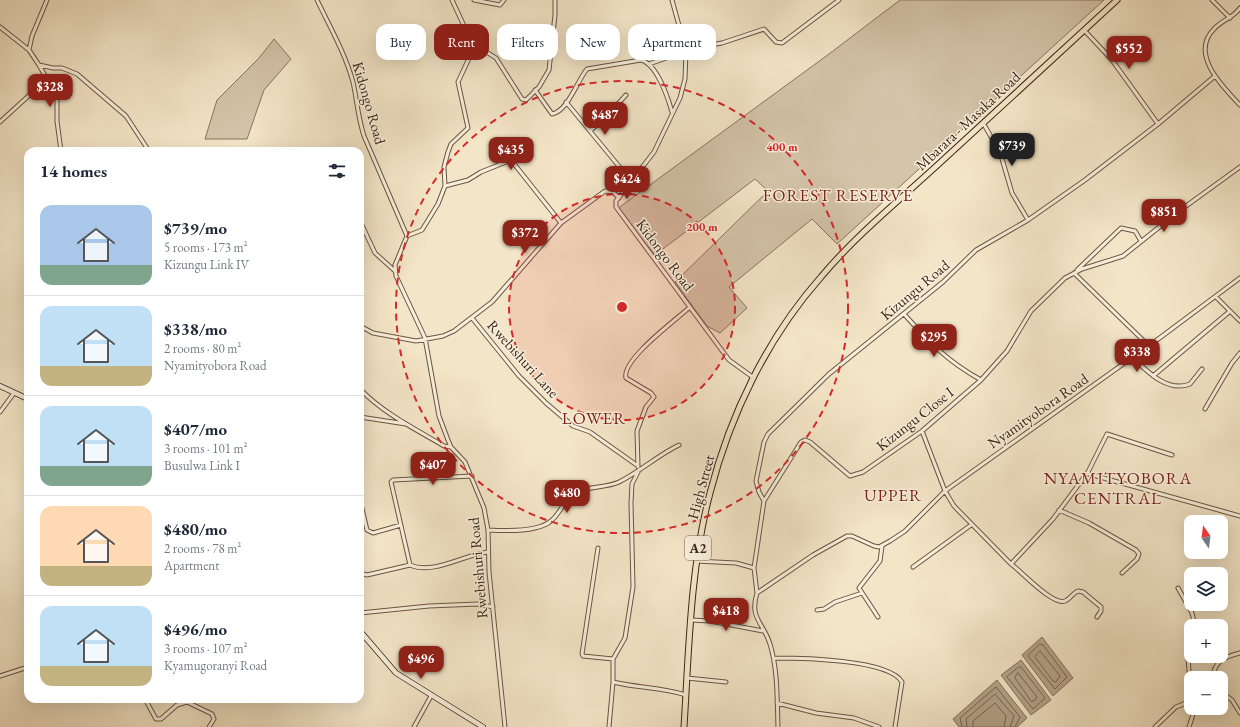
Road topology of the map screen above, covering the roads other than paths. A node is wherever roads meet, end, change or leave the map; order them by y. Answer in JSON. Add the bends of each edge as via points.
{"nodes":[{"id":1,"x":47,"y":0,"type":"edge"},
{"id":2,"x":317,"y":0,"type":"edge"},
{"id":3,"x":452,"y":0,"type":"edge"},
{"id":4,"x":474,"y":0,"type":"edge"},
{"id":5,"x":504,"y":0,"type":"edge"},
{"id":6,"x":555,"y":0,"type":"edge"},
{"id":7,"x":672,"y":0,"type":"edge"},
{"id":8,"x":839,"y":0,"type":"edge"},
{"id":9,"x":1117,"y":0,"type":"edge"},
{"id":10,"x":1212,"y":0,"type":"edge"},
{"id":11,"x":1240,"y":8,"type":"edge"},
{"id":12,"x":1230,"y":18,"type":"junction"},
{"id":13,"x":463,"y":24,"type":"edge"},
{"id":14,"x":679,"y":24,"type":"edge"},
{"id":15,"x":0,"y":27,"type":"edge"},
{"id":16,"x":1084,"y":30,"type":"junction"},
{"id":17,"x":716,"y":44,"type":"edge"},
{"id":18,"x":29,"y":50,"type":"junction"},
{"id":19,"x":489,"y":54,"type":"edge"},
{"id":20,"x":468,"y":60,"type":"edge"},
{"id":21,"x":660,"y":60,"type":"edge"},
{"id":22,"x":685,"y":60,"type":"edge"},
{"id":23,"x":649,"y":64,"type":"junction"},
{"id":24,"x":39,"y":65,"type":"junction"},
{"id":25,"x":1215,"y":76,"type":"junction"},
{"id":26,"x":47,"y":79,"type":"junction"},
{"id":27,"x":535,"y":90,"type":"junction"},
{"id":28,"x":626,"y":95,"type":"dead end"},
{"id":29,"x":566,"y":102,"type":"junction"},
{"id":30,"x":1240,"y":105,"type":"edge"},
{"id":31,"x":672,"y":112,"type":"junction"},
{"id":32,"x":0,"y":122,"type":"edge"},
{"id":33,"x":983,"y":123,"type":"junction"},
{"id":34,"x":1158,"y":124,"type":"junction"},
{"id":35,"x":591,"y":130,"type":"junction"},
{"id":36,"x":60,"y":147,"type":"edge"},
{"id":37,"x":146,"y":147,"type":"edge"},
{"id":38,"x":1240,"y":167,"type":"edge"},
{"id":39,"x":632,"y":182,"type":"junction"},
{"id":40,"x":445,"y":186,"type":"junction"},
{"id":41,"x":619,"y":198,"type":"junction"},
{"id":42,"x":1028,"y":220,"type":"junction"},
{"id":43,"x":561,"y":223,"type":"junction"},
{"id":44,"x":364,"y":230,"type":"edge"},
{"id":45,"x":407,"y":236,"type":"junction"},
{"id":46,"x":1141,"y":241,"type":"junction"},
{"id":47,"x":395,"y":270,"type":"junction"},
{"id":48,"x":1074,"y":273,"type":"junction"},
{"id":49,"x":1240,"y":278,"type":"edge"},
{"id":50,"x":1216,"y":297,"type":"junction"},
{"id":51,"x":690,"y":307,"type":"junction"},
{"id":52,"x":1229,"y":312,"type":"junction"},
{"id":53,"x":904,"y":314,"type":"junction"},
{"id":54,"x":472,"y":318,"type":"junction"},
{"id":55,"x":1240,"y":321,"type":"edge"},
{"id":56,"x":364,"y":328,"type":"edge"},
{"id":57,"x":425,"y":338,"type":"junction"},
{"id":58,"x":1148,"y":346,"type":"junction"},
{"id":59,"x":1240,"y":353,"type":"edge"},
{"id":60,"x":1132,"y":357,"type":"junction"},
{"id":61,"x":1202,"y":369,"type":"dead end"},
{"id":62,"x":1153,"y":376,"type":"junction"},
{"id":63,"x":754,"y":378,"type":"junction"},
{"id":64,"x":982,"y":380,"type":"junction"},
{"id":65,"x":0,"y":386,"type":"edge"},
{"id":66,"x":14,"y":393,"type":"junction"},
{"id":67,"x":364,"y":393,"type":"edge"},
{"id":68,"x":24,"y":397,"type":"edge"},
{"id":69,"x":1205,"y":409,"type":"dead end"},
{"id":70,"x":0,"y":412,"type":"edge"},
{"id":71,"x":364,"y":418,"type":"edge"},
{"id":72,"x":407,"y":424,"type":"junction"},
{"id":73,"x":922,"y":431,"type":"junction"},
{"id":74,"x":679,"y":445,"type":"dead end"},
{"id":75,"x":451,"y":447,"type":"junction"},
{"id":76,"x":1172,"y":455,"type":"dead end"},
{"id":77,"x":638,"y":468,"type":"junction"},
{"id":78,"x":1088,"y":472,"type":"junction"},
{"id":79,"x":472,"y":476,"type":"junction"},
{"id":80,"x":945,"y":491,"type":"junction"},
{"id":81,"x":764,"y":501,"type":"junction"},
{"id":82,"x":1060,"y":510,"type":"junction"},
{"id":83,"x":1240,"y":516,"type":"edge"},
{"id":84,"x":364,"y":517,"type":"edge"},
{"id":85,"x":401,"y":525,"type":"junction"},
{"id":86,"x":971,"y":525,"type":"junction"},
{"id":87,"x":488,"y":530,"type":"junction"},
{"id":88,"x":882,"y":546,"type":"junction"},
{"id":89,"x":598,"y":548,"type":"dead end"},
{"id":90,"x":488,"y":552,"type":"junction"},
{"id":91,"x":696,"y":561,"type":"junction"},
{"id":92,"x":1011,"y":564,"type":"junction"},
{"id":93,"x":410,"y":565,"type":"junction"},
{"id":94,"x":913,"y":567,"type":"dead end"},
{"id":95,"x":754,"y":568,"type":"junction"},
{"id":96,"x":1122,"y":573,"type":"dead end"},
{"id":97,"x":364,"y":574,"type":"edge"},
{"id":98,"x":1178,"y":588,"type":"dead end"},
{"id":99,"x":757,"y":593,"type":"junction"},
{"id":100,"x":862,"y":593,"type":"junction"},
{"id":101,"x":493,"y":607,"type":"junction"},
{"id":102,"x":817,"y":610,"type":"dead end"},
{"id":103,"x":364,"y":613,"type":"edge"},
{"id":104,"x":878,"y":617,"type":"dead end"},
{"id":105,"x":1097,"y":617,"type":"dead end"},
{"id":106,"x":1193,"y":619,"type":"edge"},
{"id":107,"x":691,"y":620,"type":"junction"},
{"id":108,"x":763,"y":631,"type":"junction"},
{"id":109,"x":364,"y":636,"type":"edge"},
{"id":110,"x":1240,"y":653,"type":"edge"},
{"id":111,"x":774,"y":658,"type":"junction"},
{"id":112,"x":613,"y":659,"type":"junction"},
{"id":113,"x":24,"y":668,"type":"edge"},
{"id":114,"x":1214,"y":671,"type":"edge"},
{"id":115,"x":0,"y":676,"type":"edge"},
{"id":116,"x":687,"y":678,"type":"junction"},
{"id":117,"x":613,"y":682,"type":"junction"},
{"id":118,"x":726,"y":682,"type":"dead end"},
{"id":119,"x":686,"y":695,"type":"junction"},
{"id":120,"x":431,"y":696,"type":"junction"},
{"id":121,"x":1228,"y":697,"type":"edge"},
{"id":122,"x":147,"y":703,"type":"edge"},
{"id":123,"x":184,"y":703,"type":"edge"},
{"id":124,"x":190,"y":703,"type":"edge"},
{"id":125,"x":777,"y":703,"type":"junction"},
{"id":126,"x":1184,"y":704,"type":"edge"},
{"id":127,"x":1240,"y":713,"type":"edge"},
{"id":128,"x":1193,"y":715,"type":"edge"},
{"id":129,"x":208,"y":727,"type":"edge"},
{"id":130,"x":414,"y":727,"type":"edge"},
{"id":131,"x":484,"y":727,"type":"edge"},
{"id":132,"x":505,"y":727,"type":"edge"},
{"id":133,"x":608,"y":727,"type":"edge"},
{"id":134,"x":684,"y":727,"type":"edge"},
{"id":135,"x":778,"y":727,"type":"edge"},
{"id":136,"x":879,"y":727,"type":"edge"},
{"id":137,"x":895,"y":727,"type":"edge"},
{"id":138,"x":1155,"y":727,"type":"edge"},
{"id":139,"x":1189,"y":727,"type":"edge"}],
"edges":[{"from":1,"to":18,"type":"street"},
{"from":2,"to":45,"type":"street","name":"Kidongo Road","via":[[343,51],[353,82],[364,136]]},
{"from":3,"to":13,"type":"street"},
{"from":4,"to":5,"type":"street","via":[[500,5]]},
{"from":6,"to":27,"type":"street","via":[[551,64]]},
{"from":7,"to":14,"type":"street"},
{"from":8,"to":17,"type":"street","via":[[782,43],[776,42],[764,29]]},
{"from":9,"to":16,"type":"main road","name":"Mbarara - Masaka Road","number":"A2"},
{"from":10,"to":12,"type":"street"},
{"from":11,"to":12,"type":"street"},
{"from":12,"to":25,"type":"street","via":[[1212,30],[1207,43],[1205,57]]},
{"from":15,"to":18,"type":"street"},
{"from":16,"to":33,"type":"main road","name":"Mbarara - Masaka Road","number":"A2"},
{"from":16,"to":34,"type":"street","via":[[1112,60]]},
{"from":18,"to":24,"type":"street"},
{"from":19,"to":27,"type":"street","via":[[496,58],[522,99],[528,98]]},
{"from":20,"to":40,"type":"street","via":[[458,82],[468,128],[451,144],[444,167]]},
{"from":21,"to":23,"type":"street"},
{"from":22,"to":31,"type":"street","via":[[680,98]]},
{"from":23,"to":29,"type":"street","via":[[641,60],[587,69]]},
{"from":23,"to":31,"type":"street","via":[[665,90]]},
{"from":24,"to":26,"type":"street"},
{"from":24,"to":37,"type":"street","via":[[62,68],[77,74],[126,116]]},
{"from":25,"to":30,"type":"street"},
{"from":25,"to":34,"type":"street","name":"Kizungu Road"},
{"from":26,"to":32,"type":"street"},
{"from":26,"to":36,"type":"street","via":[[57,97]]},
{"from":27,"to":29,"type":"street","via":[[552,114]]},
{"from":28,"to":35,"type":"street"},
{"from":29,"to":35,"type":"street"},
{"from":31,"to":39,"type":"street","via":[[654,152]]},
{"from":33,"to":42,"type":"street","via":[[996,144],[1012,193]]},
{"from":33,"to":63,"type":"main road","name":"Mbarara - Masaka Road","number":"A2","via":[[821,276],[776,338]]},
{"from":34,"to":42,"type":"street","name":"Kizungu Road"},
{"from":35,"to":39,"type":"street"},
{"from":38,"to":46,"type":"street"},
{"from":39,"to":41,"type":"street"},
{"from":40,"to":43,"type":"street","via":[[468,180],[511,160]]},
{"from":40,"to":45,"type":"street","via":[[424,228],[419,233]]},
{"from":41,"to":43,"type":"street","via":[[613,192],[605,191]]},
{"from":41,"to":51,"type":"street","name":"Kidongo Road","via":[[617,209]]},
{"from":42,"to":53,"type":"street","name":"Kizungu Road","via":[[976,250]]},
{"from":43,"to":54,"type":"street","via":[[512,281]]},
{"from":44,"to":47,"type":"street","via":[[375,253]]},
{"from":45,"to":47,"type":"street","via":[[398,255]]},
{"from":46,"to":48,"type":"street","via":[[1123,256]]},
{"from":46,"to":48,"type":"street","via":[[1135,231],[1121,228]]},
{"from":47,"to":57,"type":"street","name":"Rwebishuri Road"},
{"from":48,"to":58,"type":"street"},
{"from":48,"to":64,"type":"street","name":"Kizungu Close I","via":[[1031,311],[1007,351]]},
{"from":49,"to":50,"type":"street","name":"Nyamityobora Road"},
{"from":50,"to":52,"type":"street"},
{"from":50,"to":58,"type":"street","name":"Nyamityobora Road"},
{"from":51,"to":63,"type":"street","name":"Kidongo Road","via":[[729,360]]},
{"from":51,"to":77,"type":"street","via":[[637,353],[625,374],[626,378],[654,397],[646,407],[637,431]]},
{"from":52,"to":55,"type":"street"},
{"from":52,"to":62,"type":"street"},
{"from":53,"to":64,"type":"street","via":[[948,360]]},
{"from":53,"to":81,"type":"street","name":"Kizungu Road","via":[[828,374],[768,434],[756,481]]},
{"from":54,"to":57,"type":"street","via":[[443,336]]},
{"from":54,"to":77,"type":"street","name":"Rwebishuri Lane","via":[[519,376],[546,403],[573,426],[590,432]]},
{"from":56,"to":57,"type":"street","via":[[373,333],[416,341]]},
{"from":57,"to":75,"type":"street","name":"Rwebishuri Road","via":[[439,416]]},
{"from":58,"to":60,"type":"street","name":"Nyamityobora Road"},
{"from":59,"to":69,"type":"street"},
{"from":60,"to":62,"type":"street"},
{"from":60,"to":80,"type":"street","name":"Nyamityobora Road"},
{"from":61,"to":62,"type":"street","via":[[1193,382],[1186,386],[1170,384]]},
{"from":63,"to":91,"type":"main road","name":"High Street","number":"A2","via":[[741,403],[721,456],[710,492]]},
{"from":64,"to":73,"type":"street","name":"Kizungu Close I"},
{"from":65,"to":66,"type":"street"},
{"from":66,"to":68,"type":"street"},
{"from":66,"to":70,"type":"street"},
{"from":67,"to":72,"type":"street"},
{"from":71,"to":72,"type":"street"},
{"from":72,"to":75,"type":"street","via":[[444,446]]},
{"from":73,"to":80,"type":"street"},
{"from":73,"to":81,"type":"street","name":"Kizungu Close I","via":[[863,472],[850,476],[805,440],[801,442]]},
{"from":74,"to":77,"type":"street"},
{"from":75,"to":79,"type":"street","name":"Rwebishuri Road","via":[[466,462]]},
{"from":76,"to":78,"type":"street","via":[[1107,434]]},
{"from":77,"to":87,"type":"street","via":[[619,482],[573,494],[551,522],[542,526],[512,531]]},
{"from":77,"to":112,"type":"street","via":[[632,484],[632,587],[628,623],[625,638]]},
{"from":78,"to":82,"type":"street"},
{"from":78,"to":83,"type":"street"},
{"from":79,"to":85,"type":"street","via":[[393,480],[391,485]]},
{"from":79,"to":87,"type":"street","name":"Rwebishuri Road","via":[[484,508]]},
{"from":80,"to":86,"type":"street"},
{"from":80,"to":88,"type":"street","name":"Nyamityobora Road","via":[[905,531]]},
{"from":81,"to":95,"type":"street"},
{"from":82,"to":92,"type":"street","via":[[1042,533]]},
{"from":82,"to":96,"type":"street","via":[[1089,523],[1136,550],[1139,554],[1137,560]]},
{"from":84,"to":85,"type":"street","via":[[367,530],[373,534]]},
{"from":85,"to":93,"type":"street"},
{"from":86,"to":92,"type":"street"},
{"from":86,"to":94,"type":"street"},
{"from":87,"to":90,"type":"street","name":"Rwebishuri Road"},
{"from":88,"to":99,"type":"street","via":[[874,546],[852,536],[842,539],[813,555]]},
{"from":88,"to":100,"type":"street","via":[[880,561],[860,585]]},
{"from":89,"to":112,"type":"street","via":[[582,654]]},
{"from":90,"to":93,"type":"street","via":[[467,556],[437,567],[416,568]]},
{"from":90,"to":101,"type":"street","name":"Rwebishuri Road"},
{"from":91,"to":95,"type":"street"},
{"from":91,"to":107,"type":"main road","name":"High Street","number":"A2"},
{"from":92,"to":105,"type":"street","via":[[1058,601],[1066,600],[1078,591],[1083,592],[1101,607]]},
{"from":93,"to":97,"type":"street"},
{"from":95,"to":99,"type":"street"},
{"from":98,"to":106,"type":"street"},
{"from":99,"to":108,"type":"street","via":[[754,610]]},
{"from":100,"to":102,"type":"street"},
{"from":100,"to":104,"type":"street"},
{"from":101,"to":103,"type":"street","via":[[478,604],[429,606]]},
{"from":101,"to":132,"type":"street","name":"Rwebishuri Road"},
{"from":107,"to":108,"type":"street"},
{"from":107,"to":116,"type":"main road","name":"High Street","number":"A2"},
{"from":108,"to":111,"type":"street"},
{"from":109,"to":120,"type":"street","via":[[396,673]]},
{"from":110,"to":114,"type":"street","via":[[1219,661]]},
{"from":111,"to":125,"type":"street"},
{"from":111,"to":137,"type":"street","via":[[845,661],[894,674],[902,682]]},
{"from":112,"to":117,"type":"street"},
{"from":113,"to":115,"type":"street"},
{"from":116,"to":118,"type":"street"},
{"from":116,"to":119,"type":"main road","name":"High Street","number":"A2"},
{"from":117,"to":119,"type":"street","via":[[664,689]]},
{"from":117,"to":133,"type":"street"},
{"from":119,"to":134,"type":"main road","name":"High Street","number":"A2"},
{"from":120,"to":130,"type":"street"},
{"from":120,"to":131,"type":"street"},
{"from":121,"to":127,"type":"street"},
{"from":122,"to":123,"type":"street","via":[[156,718],[161,719],[177,705]]},
{"from":124,"to":129,"type":"street","via":[[212,714],[214,719]]},
{"from":125,"to":135,"type":"street"},
{"from":125,"to":136,"type":"street","via":[[816,713],[854,718]]},
{"from":126,"to":138,"type":"street"},
{"from":128,"to":139,"type":"street"}]}
